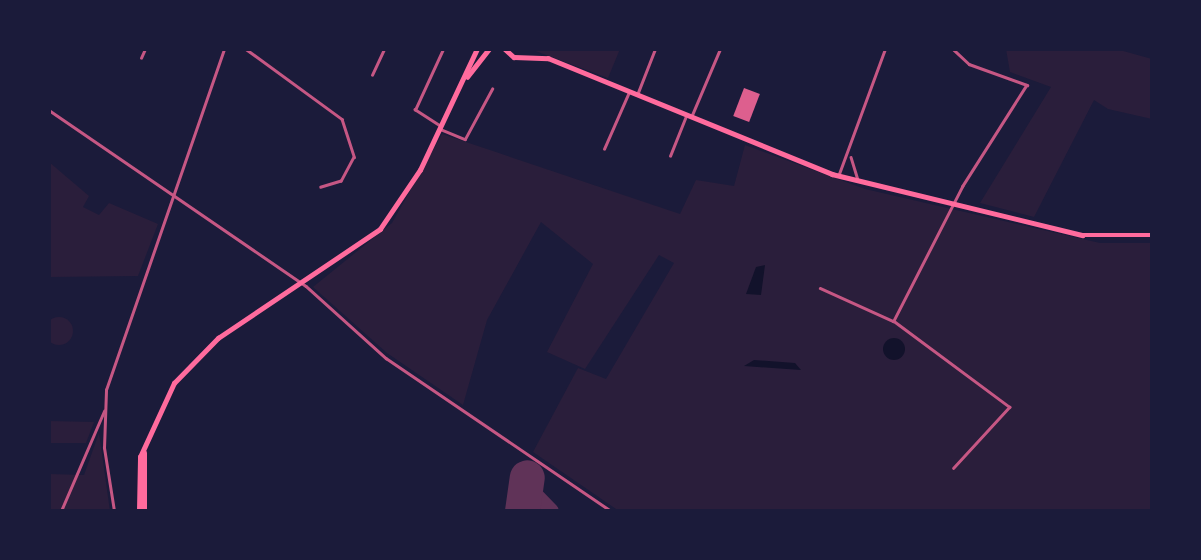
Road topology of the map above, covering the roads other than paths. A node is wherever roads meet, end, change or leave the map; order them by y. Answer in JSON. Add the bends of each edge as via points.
{"nodes":[{"id":1,"x":145,"y":49,"type":"edge"},
{"id":2,"x":223,"y":49,"type":"edge"},
{"id":3,"x":246,"y":49,"type":"edge"},
{"id":4,"x":384,"y":49,"type":"edge"},
{"id":5,"x":443,"y":49,"type":"edge"},
{"id":6,"x":477,"y":49,"type":"edge"},
{"id":7,"x":489,"y":49,"type":"edge"},
{"id":8,"x":496,"y":49,"type":"edge"},
{"id":9,"x":505,"y":49,"type":"edge"},
{"id":10,"x":655,"y":49,"type":"edge"},
{"id":11,"x":720,"y":49,"type":"edge"},
{"id":12,"x":885,"y":49,"type":"edge"},
{"id":13,"x":953,"y":49,"type":"edge"},
{"id":14,"x":141,"y":58,"type":"dead end"},
{"id":15,"x":372,"y":75,"type":"dead end"},
{"id":16,"x":463,"y":83,"type":"junction"},
{"id":17,"x":492,"y":89,"type":"dead end"},
{"id":18,"x":629,"y":92,"type":"junction"},
{"id":19,"x":637,"y":95,"type":"junction"},
{"id":20,"x":49,"y":110,"type":"edge"},
{"id":21,"x":688,"y":117,"type":"junction"},
{"id":22,"x":441,"y":128,"type":"junction"},
{"id":23,"x":604,"y":149,"type":"dead end"},
{"id":24,"x":850,"y":154,"type":"junction"},
{"id":25,"x":670,"y":156,"type":"dead end"},
{"id":26,"x":838,"y":176,"type":"junction"},
{"id":27,"x":858,"y":181,"type":"junction"},
{"id":28,"x":321,"y":187,"type":"dead end"},
{"id":29,"x":172,"y":194,"type":"junction"},
{"id":30,"x":956,"y":201,"type":"junction"},
{"id":31,"x":1152,"y":235,"type":"edge"},
{"id":32,"x":304,"y":285,"type":"junction"},
{"id":33,"x":820,"y":288,"type":"dead end"},
{"id":34,"x":894,"y":321,"type":"junction"},
{"id":35,"x":104,"y":411,"type":"junction"},
{"id":36,"x":954,"y":468,"type":"dead end"},
{"id":37,"x":61,"y":511,"type":"edge"},
{"id":38,"x":114,"y":511,"type":"edge"},
{"id":39,"x":141,"y":511,"type":"edge"},
{"id":40,"x":611,"y":511,"type":"edge"}],
"edges":[{"from":1,"to":14,"type":"street"},
{"from":2,"to":29,"type":"street"},
{"from":3,"to":28,"type":"street","via":[[342,119],[354,157],[341,181]]},
{"from":4,"to":15,"type":"street"},
{"from":5,"to":22,"type":"street","via":[[415,110]]},
{"from":6,"to":16,"type":"main road"},
{"from":7,"to":8,"type":"main road"},
{"from":7,"to":16,"type":"main road"},
{"from":9,"to":18,"type":"main road","via":[[514,57],[548,58]]},
{"from":10,"to":19,"type":"street"},
{"from":11,"to":21,"type":"street"},
{"from":12,"to":24,"type":"street"},
{"from":13,"to":30,"type":"street","via":[[969,64],[1027,85]]},
{"from":16,"to":22,"type":"main road"},
{"from":17,"to":22,"type":"street","via":[[465,139]]},
{"from":18,"to":19,"type":"main road"},
{"from":18,"to":23,"type":"street"},
{"from":19,"to":21,"type":"main road"},
{"from":20,"to":29,"type":"street"},
{"from":21,"to":25,"type":"street"},
{"from":21,"to":26,"type":"main road"},
{"from":22,"to":32,"type":"main road","via":[[380,229]]},
{"from":24,"to":26,"type":"street"},
{"from":24,"to":27,"type":"street"},
{"from":26,"to":27,"type":"main road"},
{"from":27,"to":30,"type":"main road"},
{"from":29,"to":32,"type":"street"},
{"from":29,"to":35,"type":"street","via":[[115,359]]},
{"from":30,"to":31,"type":"main road","via":[[1083,234]]},
{"from":30,"to":34,"type":"street"},
{"from":32,"to":39,"type":"main road","via":[[193,358],[159,405],[145,441]]},
{"from":32,"to":40,"type":"street","via":[[386,358]]},
{"from":33,"to":34,"type":"street"},
{"from":34,"to":36,"type":"street","via":[[1010,407]]},
{"from":35,"to":37,"type":"street"},
{"from":35,"to":38,"type":"street"}]}
